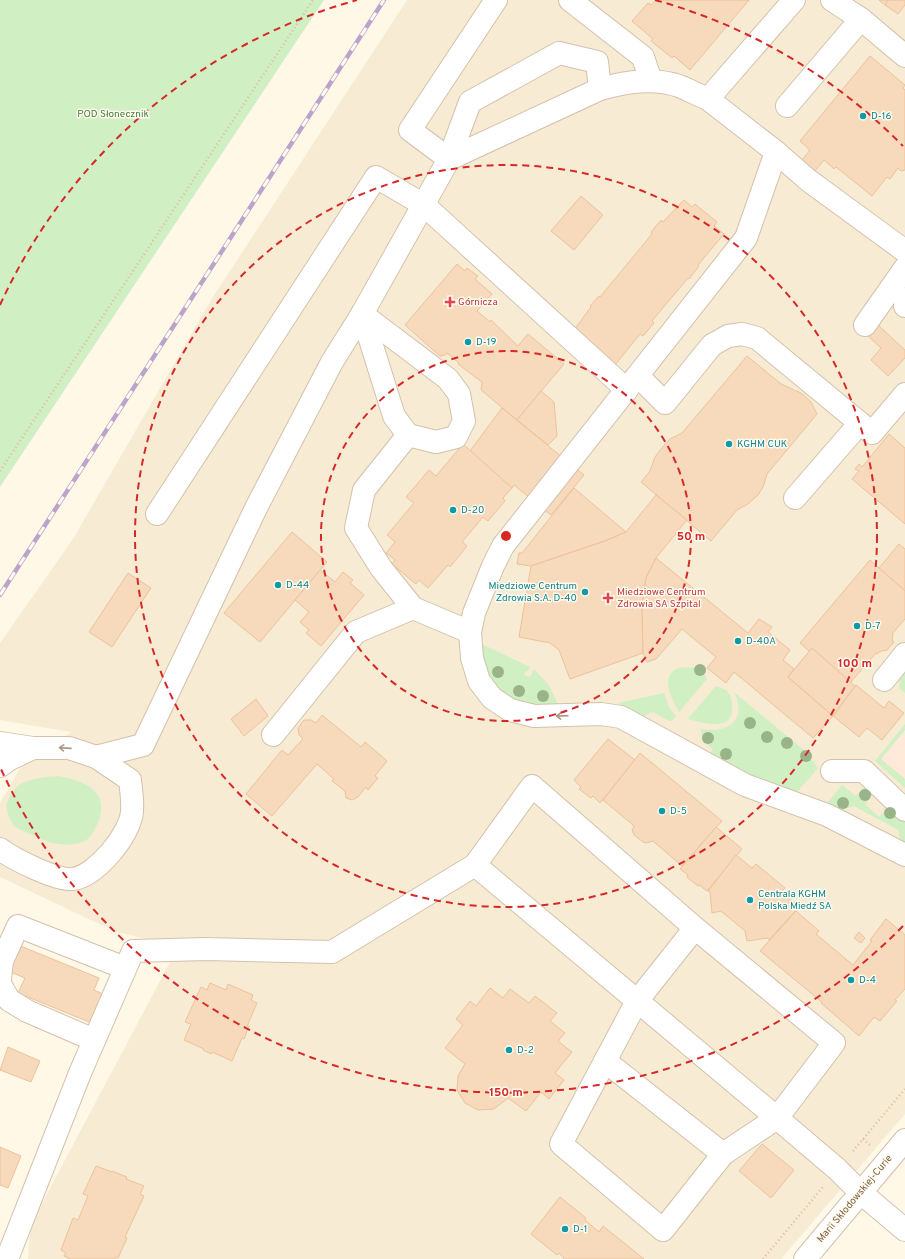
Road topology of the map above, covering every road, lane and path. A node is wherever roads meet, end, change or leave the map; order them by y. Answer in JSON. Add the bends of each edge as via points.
{"nodes":[{"id":1,"x":314,"y":0,"type":"edge"},
{"id":2,"x":496,"y":0,"type":"edge"},
{"id":3,"x":570,"y":0,"type":"edge"},
{"id":4,"x":794,"y":0,"type":"edge"},
{"id":5,"x":832,"y":0,"type":"edge"},
{"id":6,"x":861,"y":19,"type":"junction"},
{"id":7,"x":905,"y":56,"type":"edge"},
{"id":8,"x":651,"y":81,"type":"junction"},
{"id":9,"x":600,"y":89,"type":"junction"},
{"id":10,"x":708,"y":99,"type":"junction"},
{"id":11,"x":787,"y":106,"type":"dead end"},
{"id":12,"x":776,"y":152,"type":"junction"},
{"id":13,"x":448,"y":160,"type":"junction"},
{"id":14,"x":424,"y":205,"type":"junction"},
{"id":15,"x":905,"y":251,"type":"edge"},
{"id":16,"x":905,"y":268,"type":"edge"},
{"id":17,"x":905,"y":299,"type":"edge"},
{"id":18,"x":905,"y":306,"type":"edge"},
{"id":19,"x":362,"y":314,"type":"junction"},
{"id":20,"x":865,"y":325,"type":"dead end"},
{"id":21,"x":633,"y":383,"type":"junction"},
{"id":22,"x":905,"y":394,"type":"edge"},
{"id":23,"x":860,"y":423,"type":"junction"},
{"id":24,"x":408,"y":434,"type":"junction"},
{"id":25,"x":0,"y":471,"type":"edge"},
{"id":26,"x":795,"y":498,"type":"dead end"},
{"id":27,"x":156,"y":514,"type":"dead end"},
{"id":28,"x":413,"y":608,"type":"junction"},
{"id":29,"x":470,"y":632,"type":"junction"},
{"id":30,"x":905,"y":654,"type":"edge"},
{"id":31,"x":884,"y":680,"type":"dead end"},
{"id":32,"x":273,"y":735,"type":"dead end"},
{"id":33,"x":0,"y":743,"type":"edge"},
{"id":34,"x":143,"y":745,"type":"junction"},
{"id":35,"x":32,"y":748,"type":"junction"},
{"id":36,"x":96,"y":757,"type":"junction"},
{"id":37,"x":0,"y":766,"type":"edge"},
{"id":38,"x":832,"y":771,"type":"dead end"},
{"id":39,"x":130,"y":780,"type":"junction"},
{"id":40,"x":905,"y":810,"type":"edge"},
{"id":41,"x":0,"y":849,"type":"edge"},
{"id":42,"x":905,"y":855,"type":"edge"},
{"id":43,"x":475,"y":865,"type":"junction"},
{"id":44,"x":695,"y":928,"type":"junction"},
{"id":45,"x":125,"y":968,"type":"junction"},
{"id":46,"x":0,"y":979,"type":"edge"},
{"id":47,"x":0,"y":984,"type":"edge"},
{"id":48,"x":637,"y":1001,"type":"junction"},
{"id":49,"x":94,"y":1040,"type":"junction"},
{"id":50,"x":605,"y":1061,"type":"junction"},
{"id":51,"x":778,"y":1118,"type":"junction"},
{"id":52,"x":905,"y":1140,"type":"edge"},
{"id":53,"x":723,"y":1154,"type":"junction"},
{"id":54,"x":860,"y":1192,"type":"junction"},
{"id":55,"x":905,"y":1230,"type":"edge"},
{"id":56,"x":7,"y":1259,"type":"edge"},
{"id":57,"x":805,"y":1259,"type":"edge"}],
"edges":[{"from":1,"to":25,"type":"path"},
{"from":2,"to":13,"type":"street","via":[[410,130]]},
{"from":3,"to":8,"type":"street","via":[[643,56]]},
{"from":4,"to":10,"type":"street"},
{"from":5,"to":6,"type":"street"},
{"from":6,"to":7,"type":"street"},
{"from":6,"to":11,"type":"street"},
{"from":8,"to":9,"type":"street","via":[[624,82]]},
{"from":8,"to":10,"type":"street","via":[[679,86]]},
{"from":9,"to":13,"type":"street"},
{"from":9,"to":13,"type":"street","via":[[597,62],[559,54],[470,102]]},
{"from":10,"to":12,"type":"street"},
{"from":12,"to":15,"type":"street","via":[[808,180]]},
{"from":12,"to":21,"type":"street","via":[[746,238]]},
{"from":13,"to":14,"type":"street"},
{"from":14,"to":19,"type":"street"},
{"from":14,"to":21,"type":"street"},
{"from":14,"to":27,"type":"street","via":[[376,176]]},
{"from":16,"to":20,"type":"street"},
{"from":17,"to":18,"type":"street"},
{"from":19,"to":24,"type":"street","via":[[394,416]]},
{"from":19,"to":24,"type":"street","via":[[448,379],[459,394],[464,421],[456,437],[436,442]]},
{"from":19,"to":34,"type":"street","via":[[332,362],[256,508]]},
{"from":21,"to":23,"type":"street","via":[[665,403],[712,345],[728,336],[742,334],[757,338]]},
{"from":21,"to":29,"type":"street","via":[[503,546],[474,613]]},
{"from":22,"to":23,"type":"street","via":[[872,433]]},
{"from":23,"to":26,"type":"street"},
{"from":24,"to":28,"type":"street","via":[[364,490],[356,528],[381,568]]},
{"from":28,"to":29,"type":"street"},
{"from":28,"to":32,"type":"street","via":[[356,632]]},
{"from":42,"to":29,"type":"street","one_way":true,"via":[[827,815],[745,785],[621,717],[602,714],[534,716],[510,710],[492,698],[479,681],[472,658]]},
{"from":30,"to":31,"type":"street"},
{"from":33,"to":35,"type":"street"},
{"from":34,"to":36,"type":"street"},
{"from":34,"to":39,"type":"street"},
{"from":36,"to":35,"type":"street","one_way":true,"via":[[69,748]]},
{"from":35,"to":37,"type":"street"},
{"from":36,"to":39,"type":"street"},
{"from":38,"to":40,"type":"street","via":[[864,771]]},
{"from":39,"to":41,"type":"street","via":[[132,812],[124,836],[104,860],[86,874],[72,879],[58,877]]},
{"from":43,"to":44,"type":"street","via":[[532,786]]},
{"from":43,"to":45,"type":"street","via":[[332,952],[206,949],[132,951]]},
{"from":43,"to":48,"type":"street"},
{"from":44,"to":48,"type":"street"},
{"from":44,"to":51,"type":"street","via":[[834,1043]]},
{"from":45,"to":46,"type":"street","via":[[18,926],[2,961]]},
{"from":45,"to":49,"type":"street"},
{"from":47,"to":49,"type":"street","via":[[9,1000],[27,1011]]},
{"from":48,"to":50,"type":"street"},
{"from":48,"to":51,"type":"street"},
{"from":49,"to":56,"type":"street"},
{"from":50,"to":53,"type":"street"},
{"from":50,"to":53,"type":"street","via":[[561,1144],[663,1230]]},
{"from":51,"to":53,"type":"street"},
{"from":51,"to":54,"type":"street"},
{"from":52,"to":54,"type":"street","name":"Marii Skłodowskiej-Curie"},
{"from":54,"to":55,"type":"street"},
{"from":54,"to":57,"type":"street","name":"Marii Skłodowskiej-Curie"}]}
